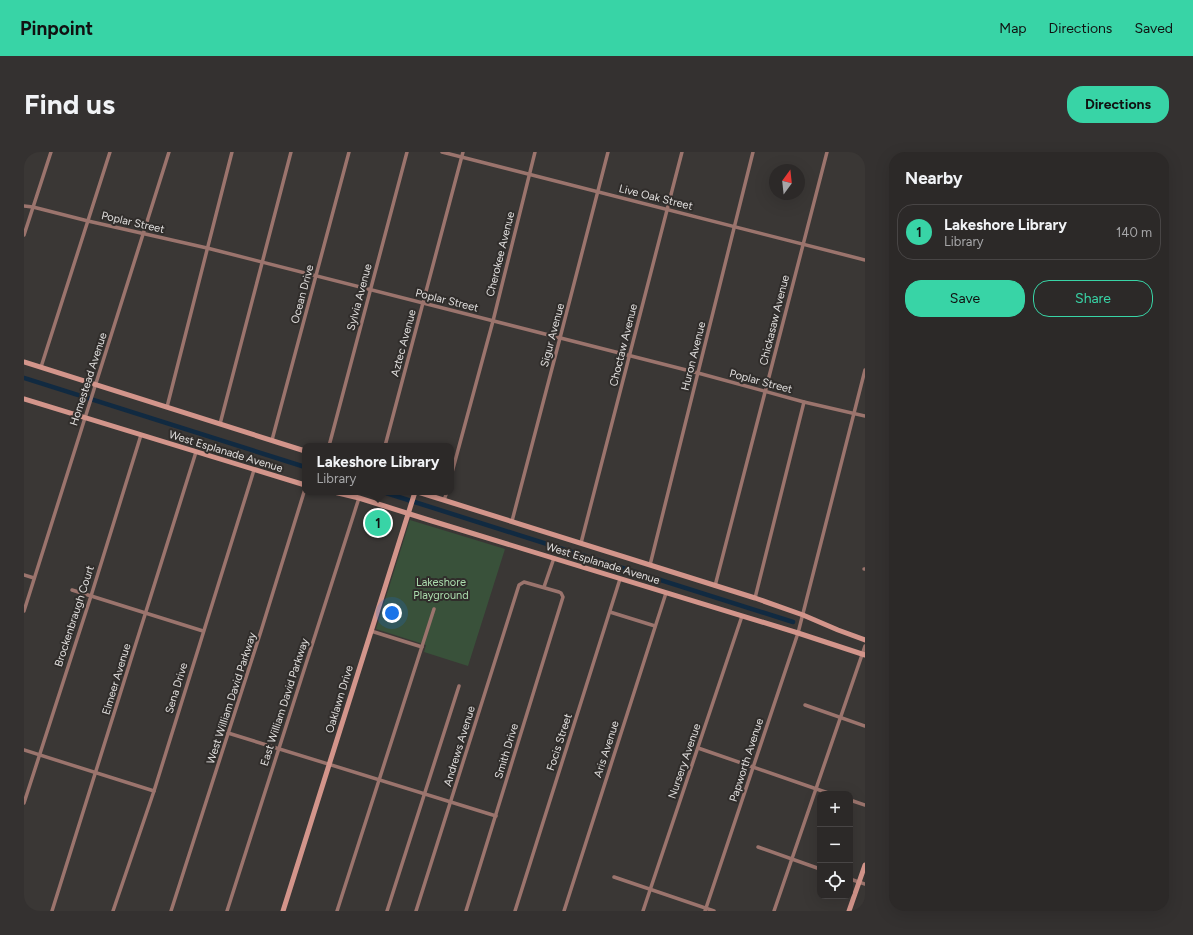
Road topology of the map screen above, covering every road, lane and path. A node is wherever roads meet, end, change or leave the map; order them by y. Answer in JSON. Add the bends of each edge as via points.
{"nodes":[{"id":1,"x":51,"y":152,"type":"edge"},
{"id":2,"x":110,"y":152,"type":"edge"},
{"id":3,"x":169,"y":152,"type":"edge"},
{"id":4,"x":232,"y":152,"type":"edge"},
{"id":5,"x":291,"y":152,"type":"edge"},
{"id":6,"x":349,"y":152,"type":"edge"},
{"id":7,"x":406,"y":152,"type":"edge"},
{"id":8,"x":442,"y":152,"type":"edge"},
{"id":9,"x":463,"y":152,"type":"edge"},
{"id":10,"x":535,"y":152,"type":"edge"},
{"id":11,"x":608,"y":152,"type":"edge"},
{"id":12,"x":682,"y":152,"type":"edge"},
{"id":13,"x":753,"y":152,"type":"edge"},
{"id":14,"x":827,"y":152,"type":"edge"},
{"id":15,"x":462,"y":157,"type":"junction"},
{"id":16,"x":529,"y":174,"type":"junction"},
{"id":17,"x":598,"y":192,"type":"junction"},
{"id":18,"x":24,"y":206,"type":"edge"},
{"id":19,"x":33,"y":207,"type":"junction"},
{"id":20,"x":667,"y":210,"type":"junction"},
{"id":21,"x":88,"y":221,"type":"junction"},
{"id":22,"x":734,"y":227,"type":"junction"},
{"id":23,"x":143,"y":234,"type":"junction"},
{"id":24,"x":24,"y":235,"type":"edge"},
{"id":25,"x":803,"y":244,"type":"junction"},
{"id":26,"x":207,"y":248,"type":"junction"},
{"id":27,"x":865,"y":260,"type":"edge"},
{"id":28,"x":263,"y":262,"type":"junction"},
{"id":29,"x":316,"y":276,"type":"junction"},
{"id":30,"x":370,"y":290,"type":"junction"},
{"id":31,"x":423,"y":304,"type":"junction"},
{"id":32,"x":493,"y":321,"type":"junction"},
{"id":33,"x":560,"y":338,"type":"junction"},
{"id":34,"x":629,"y":356,"type":"junction"},
{"id":35,"x":24,"y":362,"type":"edge"},
{"id":36,"x":41,"y":367,"type":"junction"},
{"id":37,"x":865,"y":370,"type":"edge"},
{"id":38,"x":698,"y":373,"type":"junction"},
{"id":39,"x":96,"y":384,"type":"junction"},
{"id":40,"x":765,"y":391,"type":"junction"},
{"id":41,"x":24,"y":399,"type":"edge"},
{"id":42,"x":804,"y":402,"type":"junction"},
{"id":43,"x":167,"y":407,"type":"junction"},
{"id":44,"x":854,"y":414,"type":"junction"},
{"id":45,"x":865,"y":416,"type":"edge"},
{"id":46,"x":85,"y":417,"type":"junction"},
{"id":47,"x":220,"y":424,"type":"junction"},
{"id":48,"x":141,"y":435,"type":"junction"},
{"id":49,"x":272,"y":440,"type":"junction"},
{"id":50,"x":330,"y":443,"type":"edge"},
{"id":51,"x":386,"y":443,"type":"edge"},
{"id":52,"x":302,"y":450,"type":"edge"},
{"id":53,"x":196,"y":452,"type":"junction"},
{"id":54,"x":454,"y":465,"type":"edge"},
{"id":55,"x":254,"y":470,"type":"junction"},
{"id":56,"x":302,"y":484,"type":"edge"},
{"id":57,"x":303,"y":495,"type":"edge"},
{"id":58,"x":346,"y":495,"type":"edge"},
{"id":59,"x":415,"y":495,"type":"edge"},
{"id":60,"x":424,"y":495,"type":"edge"},
{"id":61,"x":445,"y":495,"type":"edge"},
{"id":62,"x":359,"y":498,"type":"junction"},
{"id":63,"x":444,"y":500,"type":"junction"},
{"id":64,"x":409,"y":511,"type":"junction"},
{"id":65,"x":512,"y":521,"type":"junction"},
{"id":66,"x":581,"y":543,"type":"junction"},
{"id":67,"x":554,"y":558,"type":"junction"},
{"id":68,"x":650,"y":565,"type":"junction"},
{"id":69,"x":24,"y":575,"type":"edge"},
{"id":70,"x":34,"y":578,"type":"junction"},
{"id":71,"x":620,"y":579,"type":"junction"},
{"id":72,"x":716,"y":586,"type":"junction"},
{"id":73,"x":544,"y":587,"type":"junction"},
{"id":74,"x":72,"y":590,"type":"dead end"},
{"id":75,"x":666,"y":593,"type":"junction"},
{"id":76,"x":91,"y":596,"type":"junction"},
{"id":77,"x":754,"y":598,"type":"junction"},
{"id":78,"x":434,"y":609,"type":"dead end"},
{"id":79,"x":24,"y":611,"type":"edge"},
{"id":80,"x":610,"y":612,"type":"junction"},
{"id":81,"x":146,"y":613,"type":"junction"},
{"id":82,"x":803,"y":615,"type":"junction"},
{"id":83,"x":742,"y":616,"type":"junction"},
{"id":84,"x":655,"y":626,"type":"junction"},
{"id":85,"x":203,"y":631,"type":"junction"},
{"id":86,"x":371,"y":631,"type":"junction"},
{"id":87,"x":798,"y":633,"type":"junction"},
{"id":88,"x":865,"y":640,"type":"edge"},
{"id":89,"x":865,"y":646,"type":"edge"},
{"id":90,"x":422,"y":647,"type":"junction"},
{"id":91,"x":864,"y":655,"type":"edge"},
{"id":92,"x":459,"y":686,"type":"dead end"},
{"id":93,"x":805,"y":706,"type":"dead end"},
{"id":94,"x":841,"y":718,"type":"junction"},
{"id":95,"x":865,"y":726,"type":"edge"},
{"id":96,"x":228,"y":733,"type":"junction"},
{"id":97,"x":698,"y":748,"type":"junction"},
{"id":98,"x":279,"y":749,"type":"junction"},
{"id":99,"x":24,"y":750,"type":"edge"},
{"id":100,"x":39,"y":755,"type":"junction"},
{"id":101,"x":329,"y":764,"type":"junction"},
{"id":102,"x":753,"y":767,"type":"junction"},
{"id":103,"x":96,"y":773,"type":"junction"},
{"id":104,"x":379,"y":779,"type":"junction"},
{"id":105,"x":816,"y":789,"type":"junction"},
{"id":106,"x":154,"y":791,"type":"junction"},
{"id":107,"x":822,"y":791,"type":"edge"},
{"id":108,"x":424,"y":794,"type":"junction"},
{"id":109,"x":853,"y":801,"type":"edge"},
{"id":110,"x":451,"y":802,"type":"junction"},
{"id":111,"x":24,"y":803,"type":"edge"},
{"id":112,"x":865,"y":805,"type":"edge"},
{"id":113,"x":496,"y":816,"type":"junction"},
{"id":114,"x":758,"y":848,"type":"dead end"},
{"id":115,"x":792,"y":860,"type":"junction"},
{"id":116,"x":865,"y":865,"type":"edge"},
{"id":117,"x":817,"y":868,"type":"edge"},
{"id":118,"x":614,"y":877,"type":"dead end"},
{"id":119,"x":853,"y":880,"type":"edge"},
{"id":120,"x":859,"y":882,"type":"junction"},
{"id":121,"x":865,"y":884,"type":"edge"},
{"id":122,"x":650,"y":889,"type":"junction"},
{"id":123,"x":706,"y":910,"type":"edge"},
{"id":124,"x":52,"y":911,"type":"edge"},
{"id":125,"x":113,"y":911,"type":"edge"},
{"id":126,"x":172,"y":911,"type":"edge"},
{"id":127,"x":227,"y":911,"type":"edge"},
{"id":128,"x":282,"y":911,"type":"edge"},
{"id":129,"x":337,"y":911,"type":"edge"},
{"id":130,"x":387,"y":911,"type":"edge"},
{"id":131,"x":416,"y":911,"type":"edge"},
{"id":132,"x":466,"y":911,"type":"edge"},
{"id":133,"x":515,"y":911,"type":"edge"},
{"id":134,"x":564,"y":911,"type":"edge"},
{"id":135,"x":643,"y":911,"type":"edge"},
{"id":136,"x":714,"y":911,"type":"edge"},
{"id":137,"x":774,"y":911,"type":"edge"},
{"id":138,"x":849,"y":911,"type":"edge"}],
"edges":[{"from":1,"to":19,"type":"street"},
{"from":2,"to":21,"type":"street"},
{"from":3,"to":23,"type":"street","name":"Homestead Avenue"},
{"from":4,"to":26,"type":"street"},
{"from":5,"to":28,"type":"street"},
{"from":6,"to":29,"type":"street","name":"Ocean Drive"},
{"from":7,"to":30,"type":"street","name":"Sylvia Avenue"},
{"from":8,"to":15,"type":"street","name":"Live Oak Street"},
{"from":9,"to":15,"type":"street","name":"Aztec Avenue"},
{"from":10,"to":16,"type":"street","name":"Cherokee Avenue"},
{"from":11,"to":17,"type":"street","name":"Sigur Avenue"},
{"from":12,"to":20,"type":"street","name":"Choctaw Avenue"},
{"from":13,"to":22,"type":"street","name":"Huron Avenue"},
{"from":14,"to":25,"type":"street","name":"Chickasaw Avenue"},
{"from":15,"to":16,"type":"street","name":"Live Oak Street"},
{"from":15,"to":31,"type":"street","name":"Aztec Avenue"},
{"from":16,"to":17,"type":"street","name":"Live Oak Street"},
{"from":16,"to":32,"type":"street","name":"Cherokee Avenue"},
{"from":17,"to":20,"type":"street","name":"Live Oak Street"},
{"from":17,"to":33,"type":"street","name":"Sigur Avenue"},
{"from":18,"to":19,"type":"street","name":"Poplar Street"},
{"from":19,"to":21,"type":"street","name":"Poplar Street"},
{"from":19,"to":24,"type":"street"},
{"from":20,"to":22,"type":"street","name":"Live Oak Street"},
{"from":20,"to":34,"type":"street","name":"Choctaw Avenue"},
{"from":21,"to":23,"type":"street","name":"Poplar Street"},
{"from":21,"to":36,"type":"street"},
{"from":22,"to":25,"type":"street","name":"Live Oak Street"},
{"from":22,"to":38,"type":"street","name":"Huron Avenue"},
{"from":23,"to":26,"type":"street","name":"Poplar Street"},
{"from":23,"to":39,"type":"street","name":"Homestead Avenue"},
{"from":25,"to":27,"type":"street","name":"Live Oak Street"},
{"from":25,"to":40,"type":"street","name":"Chickasaw Avenue"},
{"from":26,"to":28,"type":"street","name":"Poplar Street"},
{"from":26,"to":43,"type":"street"},
{"from":28,"to":29,"type":"street","name":"Poplar Street"},
{"from":28,"to":47,"type":"street"},
{"from":29,"to":30,"type":"street","name":"Poplar Street"},
{"from":29,"to":49,"type":"street","name":"Ocean Drive"},
{"from":30,"to":31,"type":"street","name":"Poplar Street"},
{"from":30,"to":50,"type":"street","name":"Sylvia Avenue"},
{"from":31,"to":32,"type":"street","name":"Poplar Street"},
{"from":31,"to":51,"type":"street","name":"Aztec Avenue"},
{"from":32,"to":33,"type":"street","name":"Poplar Street"},
{"from":32,"to":54,"type":"street","name":"Cherokee Avenue"},
{"from":33,"to":34,"type":"street","name":"Poplar Street"},
{"from":33,"to":65,"type":"street","name":"Sigur Avenue"},
{"from":34,"to":38,"type":"street","name":"Poplar Street"},
{"from":34,"to":66,"type":"street","name":"Choctaw Avenue"},
{"from":35,"to":36,"type":"main road"},
{"from":36,"to":39,"type":"main road"},
{"from":37,"to":44,"type":"street","name":"Papworth Avenue"},
{"from":38,"to":40,"type":"street","name":"Poplar Street"},
{"from":38,"to":68,"type":"street","name":"Huron Avenue"},
{"from":39,"to":43,"type":"main road"},
{"from":39,"to":46,"type":"street","name":"Homestead Avenue"},
{"from":40,"to":42,"type":"street","name":"Poplar Street"},
{"from":40,"to":72,"type":"street","name":"Chickasaw Avenue"},
{"from":41,"to":46,"type":"main road","name":"West Esplanade Avenue"},
{"from":42,"to":44,"type":"street","name":"Poplar Street"},
{"from":42,"to":77,"type":"street"},
{"from":43,"to":47,"type":"main road"},
{"from":44,"to":45,"type":"street","name":"Poplar Street"},
{"from":44,"to":82,"type":"street","name":"Papworth Avenue"},
{"from":46,"to":48,"type":"main road","name":"West Esplanade Avenue"},
{"from":46,"to":70,"type":"street","name":"Homestead Avenue"},
{"from":47,"to":49,"type":"main road"},
{"from":48,"to":53,"type":"main road","name":"West Esplanade Avenue"},
{"from":48,"to":76,"type":"street","name":"Brockenbraugh Court"},
{"from":49,"to":52,"type":"main road"},
{"from":53,"to":55,"type":"main road","name":"West Esplanade Avenue"},
{"from":53,"to":81,"type":"street","name":"Elmeer Avenue"},
{"from":55,"to":56,"type":"main road","name":"West Esplanade Avenue"},
{"from":55,"to":85,"type":"street","name":"Sena Drive"},
{"from":57,"to":96,"type":"street","name":"West William David Parkway"},
{"from":58,"to":62,"type":"main road","name":"West Esplanade Avenue"},
{"from":59,"to":64,"type":"main road","name":"Oaklawn Drive"},
{"from":60,"to":63,"type":"main road","name":"West Esplanade Avenue"},
{"from":61,"to":63,"type":"street"},
{"from":62,"to":64,"type":"main road","name":"West Esplanade Avenue"},
{"from":62,"to":98,"type":"street","name":"East William David Parkway"},
{"from":63,"to":65,"type":"main road","name":"West Esplanade Avenue"},
{"from":64,"to":67,"type":"main road","name":"West Esplanade Avenue","via":[[432,522]]},
{"from":64,"to":86,"type":"main road","name":"Oaklawn Drive"},
{"from":65,"to":66,"type":"main road","name":"West Esplanade Avenue"},
{"from":66,"to":68,"type":"main road","name":"West Esplanade Avenue"},
{"from":67,"to":71,"type":"main road","name":"West Esplanade Avenue"},
{"from":67,"to":73,"type":"street"},
{"from":68,"to":72,"type":"main road","name":"West Esplanade Avenue"},
{"from":69,"to":70,"type":"street"},
{"from":70,"to":79,"type":"street","name":"Homestead Avenue"},
{"from":71,"to":75,"type":"main road","name":"West Esplanade Avenue"},
{"from":71,"to":80,"type":"street","name":"Focis Street"},
{"from":72,"to":77,"type":"main road","name":"West Esplanade Avenue"},
{"from":73,"to":110,"type":"street","name":"Andrews Avenue","via":[[524,582],[519,585]]},
{"from":73,"to":113,"type":"street","name":"Smith Drive","via":[[563,597]]},
{"from":74,"to":76,"type":"street"},
{"from":75,"to":83,"type":"main road","name":"West Esplanade Avenue"},
{"from":75,"to":84,"type":"street","name":"Aris Avenue"},
{"from":76,"to":81,"type":"street"},
{"from":76,"to":100,"type":"street","name":"Brockenbraugh Court"},
{"from":77,"to":82,"type":"main road","name":"West Esplanade Avenue"},
{"from":78,"to":90,"type":"street"},
{"from":80,"to":84,"type":"street"},
{"from":80,"to":133,"type":"street","name":"Focis Street"},
{"from":81,"to":85,"type":"street"},
{"from":81,"to":103,"type":"street","name":"Elmeer Avenue"},
{"from":82,"to":87,"type":"street","name":"Papworth Avenue"},
{"from":82,"to":88,"type":"main road","name":"West Esplanade Avenue"},
{"from":83,"to":87,"type":"main road","name":"West Esplanade Avenue"},
{"from":83,"to":97,"type":"street","name":"Nursery Avenue"},
{"from":84,"to":134,"type":"street","name":"Aris Avenue"},
{"from":85,"to":106,"type":"street","name":"Sena Drive"},
{"from":86,"to":90,"type":"street"},
{"from":86,"to":101,"type":"main road","name":"Oaklawn Drive"},
{"from":87,"to":91,"type":"main road","name":"West Esplanade Avenue"},
{"from":87,"to":102,"type":"street","name":"Papworth Avenue"},
{"from":89,"to":91,"type":"street"},
{"from":90,"to":104,"type":"street"},
{"from":91,"to":94,"type":"street"},
{"from":92,"to":108,"type":"street"},
{"from":93,"to":94,"type":"street"},
{"from":94,"to":95,"type":"street"},
{"from":94,"to":105,"type":"street"},
{"from":96,"to":98,"type":"street"},
{"from":96,"to":126,"type":"street","name":"West William David Parkway"},
{"from":97,"to":102,"type":"street"},
{"from":97,"to":122,"type":"street","name":"Nursery Avenue"},
{"from":98,"to":101,"type":"street"},
{"from":98,"to":127,"type":"street","name":"East William David Parkway"},
{"from":99,"to":100,"type":"street"},
{"from":100,"to":103,"type":"street"},
{"from":100,"to":111,"type":"street","name":"Brockenbraugh Court"},
{"from":101,"to":104,"type":"street"},
{"from":101,"to":128,"type":"main road","name":"Oaklawn Drive"},
{"from":102,"to":105,"type":"street"},
{"from":102,"to":123,"type":"street","name":"Papworth Avenue"},
{"from":103,"to":106,"type":"street"},
{"from":103,"to":124,"type":"street","name":"Elmeer Avenue"},
{"from":104,"to":108,"type":"street"},
{"from":104,"to":129,"type":"street"},
{"from":105,"to":107,"type":"street"},
{"from":105,"to":115,"type":"street"},
{"from":106,"to":125,"type":"street","name":"Sena Drive"},
{"from":108,"to":110,"type":"street"},
{"from":108,"to":130,"type":"street"},
{"from":109,"to":112,"type":"street"},
{"from":110,"to":113,"type":"street"},
{"from":110,"to":131,"type":"street","name":"Andrews Avenue"},
{"from":113,"to":132,"type":"street","name":"Smith Drive"},
{"from":114,"to":115,"type":"street"},
{"from":115,"to":117,"type":"street"},
{"from":115,"to":137,"type":"street"},
{"from":116,"to":120,"type":"main road"},
{"from":118,"to":122,"type":"street"},
{"from":119,"to":120,"type":"street"},
{"from":120,"to":121,"type":"street"},
{"from":120,"to":138,"type":"main road"},
{"from":122,"to":123,"type":"street"},
{"from":122,"to":135,"type":"street","name":"Nursery Avenue"},
{"from":123,"to":136,"type":"street"}]}
